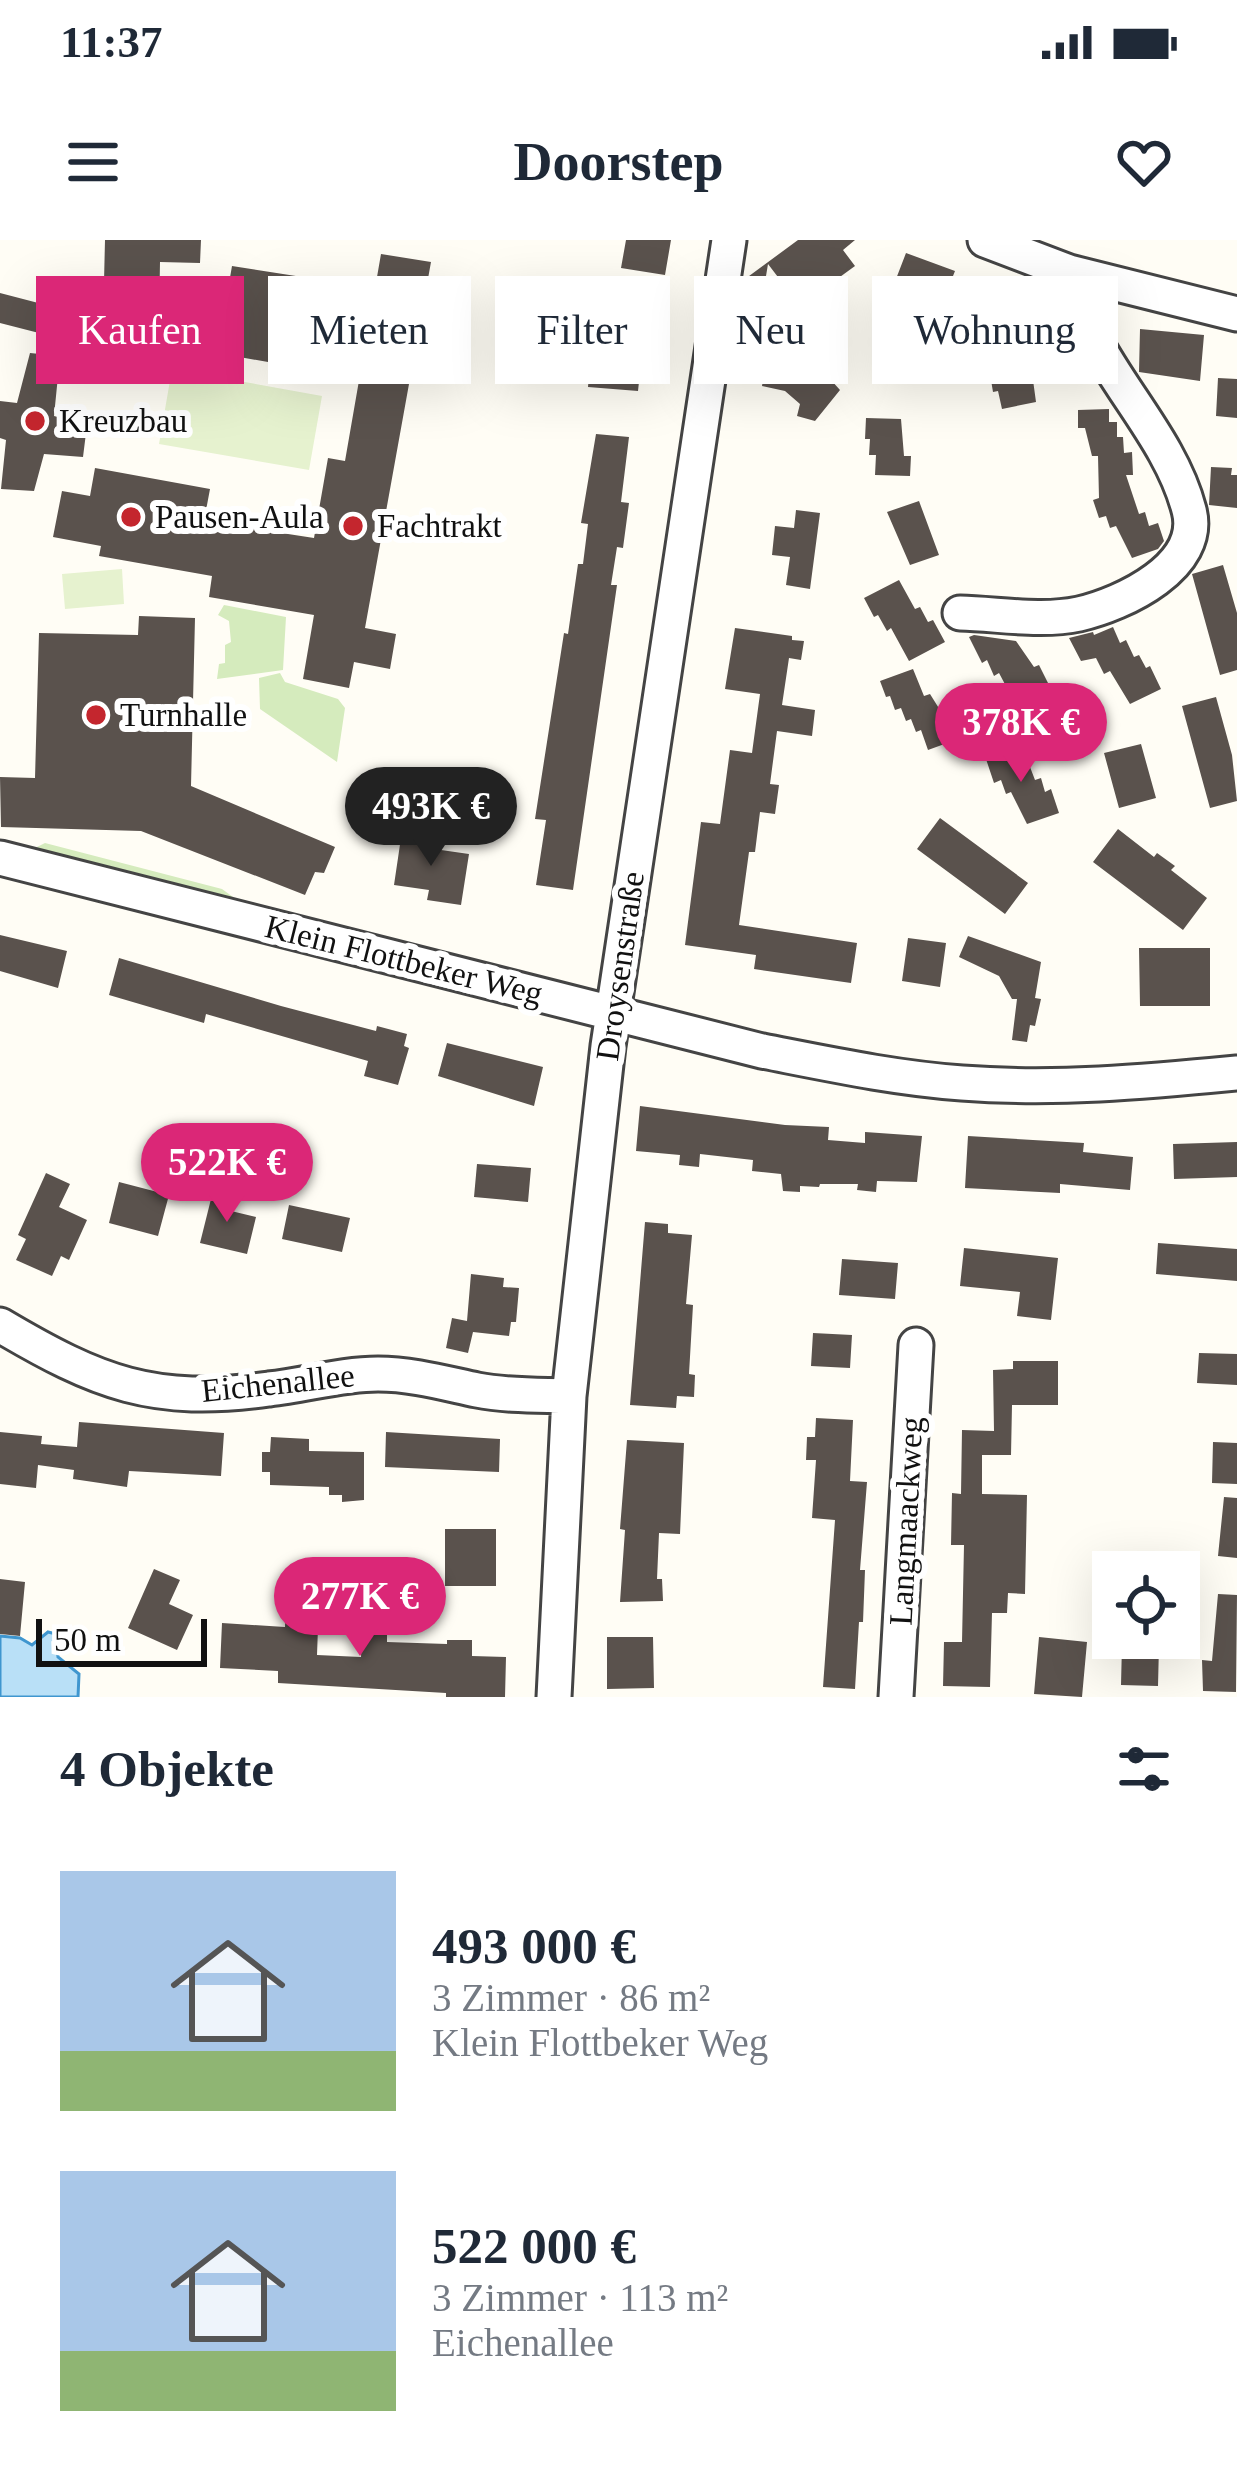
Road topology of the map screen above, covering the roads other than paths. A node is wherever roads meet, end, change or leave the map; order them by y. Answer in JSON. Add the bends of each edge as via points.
{"nodes":[{"id":1,"x":729,"y":240,"type":"edge"},
{"id":2,"x":985,"y":240,"type":"edge"},
{"id":3,"x":1069,"y":272,"type":"junction"},
{"id":4,"x":1237,"y":314,"type":"edge"},
{"id":5,"x":960,"y":614,"type":"dead end"},
{"id":6,"x":0,"y":858,"type":"edge"},
{"id":7,"x":612,"y":1014,"type":"junction"},
{"id":8,"x":1237,"y":1073,"type":"edge"},
{"id":9,"x":0,"y":1325,"type":"edge"},
{"id":10,"x":916,"y":1345,"type":"dead end"},
{"id":11,"x":568,"y":1396,"type":"junction"},
{"id":12,"x":554,"y":1697,"type":"edge"},
{"id":13,"x":896,"y":1697,"type":"edge"}],
"edges":[{"from":1,"to":7,"type":"street","name":"Droysenstraße"},
{"from":2,"to":3,"type":"street"},
{"from":3,"to":4,"type":"street"},
{"from":3,"to":5,"type":"street","via":[[1093,338],[1190,511],[1188,543],[1160,576],[1094,609],[1046,617]]},
{"from":6,"to":7,"type":"street","name":"Klein Flottbeker Weg"},
{"from":7,"to":8,"type":"street","name":"Klein Flottbeker Weg","via":[[883,1075],[960,1083],[1128,1084]]},
{"from":7,"to":11,"type":"street","name":"Droysenstraße"},
{"from":9,"to":11,"type":"street","name":"Eichenallee","via":[[69,1366],[157,1392],[246,1392],[402,1374]]},
{"from":10,"to":13,"type":"street","name":"Langmaackweg"},
{"from":11,"to":12,"type":"street","name":"Droysenstraße"}]}
